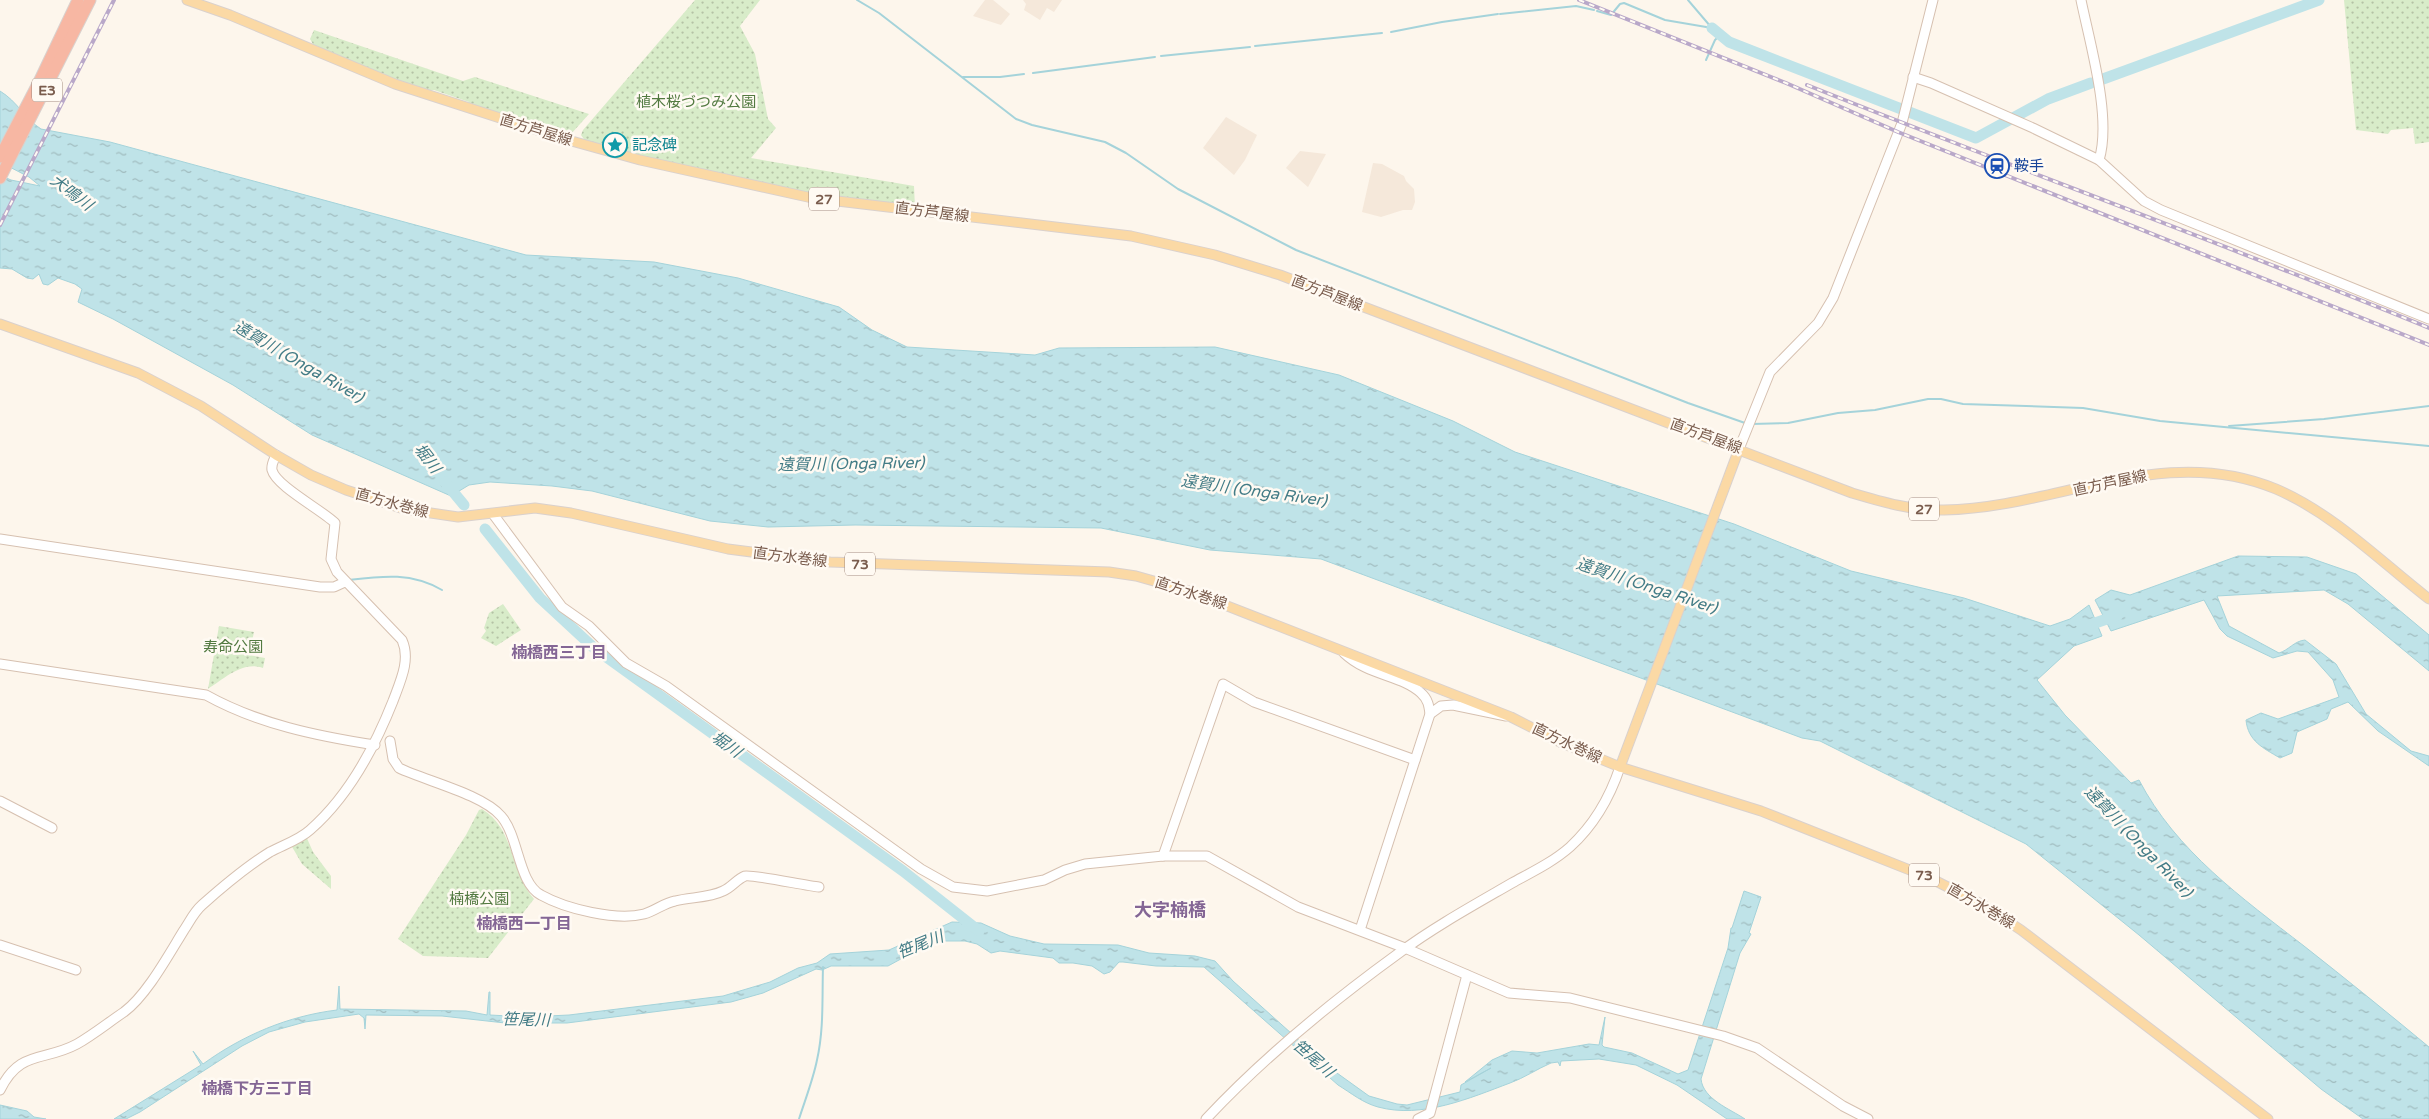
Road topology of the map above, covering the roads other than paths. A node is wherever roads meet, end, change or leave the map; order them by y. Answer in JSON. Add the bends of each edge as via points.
{"nodes":[{"id":1,"x":78,"y":0,"type":"edge"},
{"id":2,"x":90,"y":0,"type":"edge"},
{"id":3,"x":186,"y":0,"type":"edge"},
{"id":4,"x":1934,"y":0,"type":"edge"},
{"id":5,"x":2081,"y":0,"type":"edge"},
{"id":6,"x":1913,"y":77,"type":"junction"},
{"id":7,"x":0,"y":157,"type":"edge"},
{"id":8,"x":2100,"y":160,"type":"junction"},
{"id":9,"x":0,"y":178,"type":"edge"},
{"id":10,"x":2429,"y":319,"type":"edge"},
{"id":11,"x":0,"y":324,"type":"edge"},
{"id":12,"x":1738,"y":451,"type":"junction"},
{"id":13,"x":276,"y":455,"type":"junction"},
{"id":14,"x":493,"y":514,"type":"junction"},
{"id":15,"x":0,"y":539,"type":"edge"},
{"id":16,"x":345,"y":582,"type":"junction"},
{"id":17,"x":2429,"y":599,"type":"edge"},
{"id":18,"x":1344,"y":653,"type":"junction"},
{"id":19,"x":0,"y":664,"type":"edge"},
{"id":20,"x":1430,"y":714,"type":"junction"},
{"id":21,"x":1511,"y":717,"type":"junction"},
{"id":22,"x":390,"y":740,"type":"dead end"},
{"id":23,"x":375,"y":745,"type":"junction"},
{"id":24,"x":1415,"y":760,"type":"junction"},
{"id":25,"x":1622,"y":764,"type":"junction"},
{"id":26,"x":0,"y":801,"type":"edge"},
{"id":27,"x":52,"y":828,"type":"dead end"},
{"id":28,"x":1163,"y":856,"type":"junction"},
{"id":29,"x":819,"y":887,"type":"dead end"},
{"id":30,"x":1360,"y":930,"type":"junction"},
{"id":31,"x":0,"y":945,"type":"edge"},
{"id":32,"x":1402,"y":951,"type":"junction"},
{"id":33,"x":76,"y":970,"type":"dead end"},
{"id":34,"x":1467,"y":975,"type":"junction"},
{"id":35,"x":0,"y":1090,"type":"edge"},
{"id":36,"x":1206,"y":1119,"type":"edge"},
{"id":37,"x":1418,"y":1119,"type":"edge"},
{"id":38,"x":1868,"y":1119,"type":"edge"},
{"id":39,"x":2268,"y":1119,"type":"edge"}],
"edges":[{"from":1,"to":7,"type":"highway","number":"E3"},
{"from":2,"to":9,"type":"highway","number":"E3"},
{"from":3,"to":12,"type":"main road","name":"直方芦屋線","number":"27","via":[[395,84],[648,163],[812,198],[1131,236],[1215,255],[1280,275]]},
{"from":4,"to":6,"type":"street"},
{"from":5,"to":8,"type":"street","via":[[2101,104],[2104,145]]},
{"from":6,"to":8,"type":"street"},
{"from":6,"to":12,"type":"street","via":[[1902,123],[1830,304],[1818,323],[1770,372]]},
{"from":8,"to":10,"type":"street","via":[[2144,201],[2161,210]]},
{"from":11,"to":13,"type":"main road","name":"直方水巻線","number":"73","via":[[138,373],[167,387]]},
{"from":12,"to":17,"type":"main road","name":"直方芦屋線","number":"27","via":[[1888,504],[1943,510],[2025,500],[2156,474],[2180,471],[2221,474],[2274,489],[2319,512]]},
{"from":12,"to":25,"type":"main road","name":"直方水巻線"},
{"from":13,"to":14,"type":"main road","name":"直方水巻線","number":"73","via":[[346,490],[404,509],[458,518]]},
{"from":13,"to":16,"type":"street","via":[[272,472],[335,523],[331,559]]},
{"from":14,"to":18,"type":"main road","name":"直方水巻線","number":"73","via":[[535,508],[572,513],[728,549],[830,562],[1118,573],[1189,591]]},
{"from":14,"to":28,"type":"street","via":[[551,595],[589,626],[626,663],[674,691],[946,884],[987,890],[1044,880],[1085,864]]},
{"from":15,"to":16,"type":"street","via":[[320,587],[334,587]]},
{"from":16,"to":23,"type":"street","via":[[402,640],[405,648],[400,682]]},
{"from":18,"to":20,"type":"street","via":[[1355,663],[1421,692]]},
{"from":18,"to":21,"type":"main road","name":"直方水巻線","number":"73"},
{"from":19,"to":23,"type":"street","via":[[206,695],[233,710],[274,723]]},
{"from":20,"to":21,"type":"street","via":[[1441,706],[1452,705]]},
{"from":20,"to":24,"type":"street"},
{"from":21,"to":25,"type":"main road","name":"直方水巻線","number":"73","via":[[1562,743]]},
{"from":22,"to":29,"type":"street","via":[[399,768],[497,811],[509,829],[532,887],[556,902],[596,913],[632,915],[644,914],[673,901],[724,891],[746,875]]},
{"from":23,"to":35,"type":"street","via":[[344,792],[308,831],[269,853],[201,906],[147,986],[126,1010],[78,1044],[25,1060],[12,1070]]},
{"from":24,"to":28,"type":"street","via":[[1254,702],[1223,684]]},
{"from":24,"to":30,"type":"street"},
{"from":25,"to":32,"type":"street","via":[[1599,812],[1570,847]]},
{"from":25,"to":39,"type":"main road","name":"直方水巻線","number":"73","via":[[1761,811],[1930,878],[1983,905],[2069,965]]},
{"from":26,"to":27,"type":"street"},
{"from":28,"to":30,"type":"street","via":[[1207,856],[1298,907]]},
{"from":30,"to":32,"type":"street"},
{"from":31,"to":33,"type":"street"},
{"from":32,"to":34,"type":"street"},
{"from":32,"to":36,"type":"street","via":[[1302,1028],[1237,1085]]},
{"from":34,"to":37,"type":"street","via":[[1430,1112]]},
{"from":34,"to":38,"type":"street","via":[[1509,993],[1570,998],[1690,1027],[1757,1048],[1843,1106]]}]}
